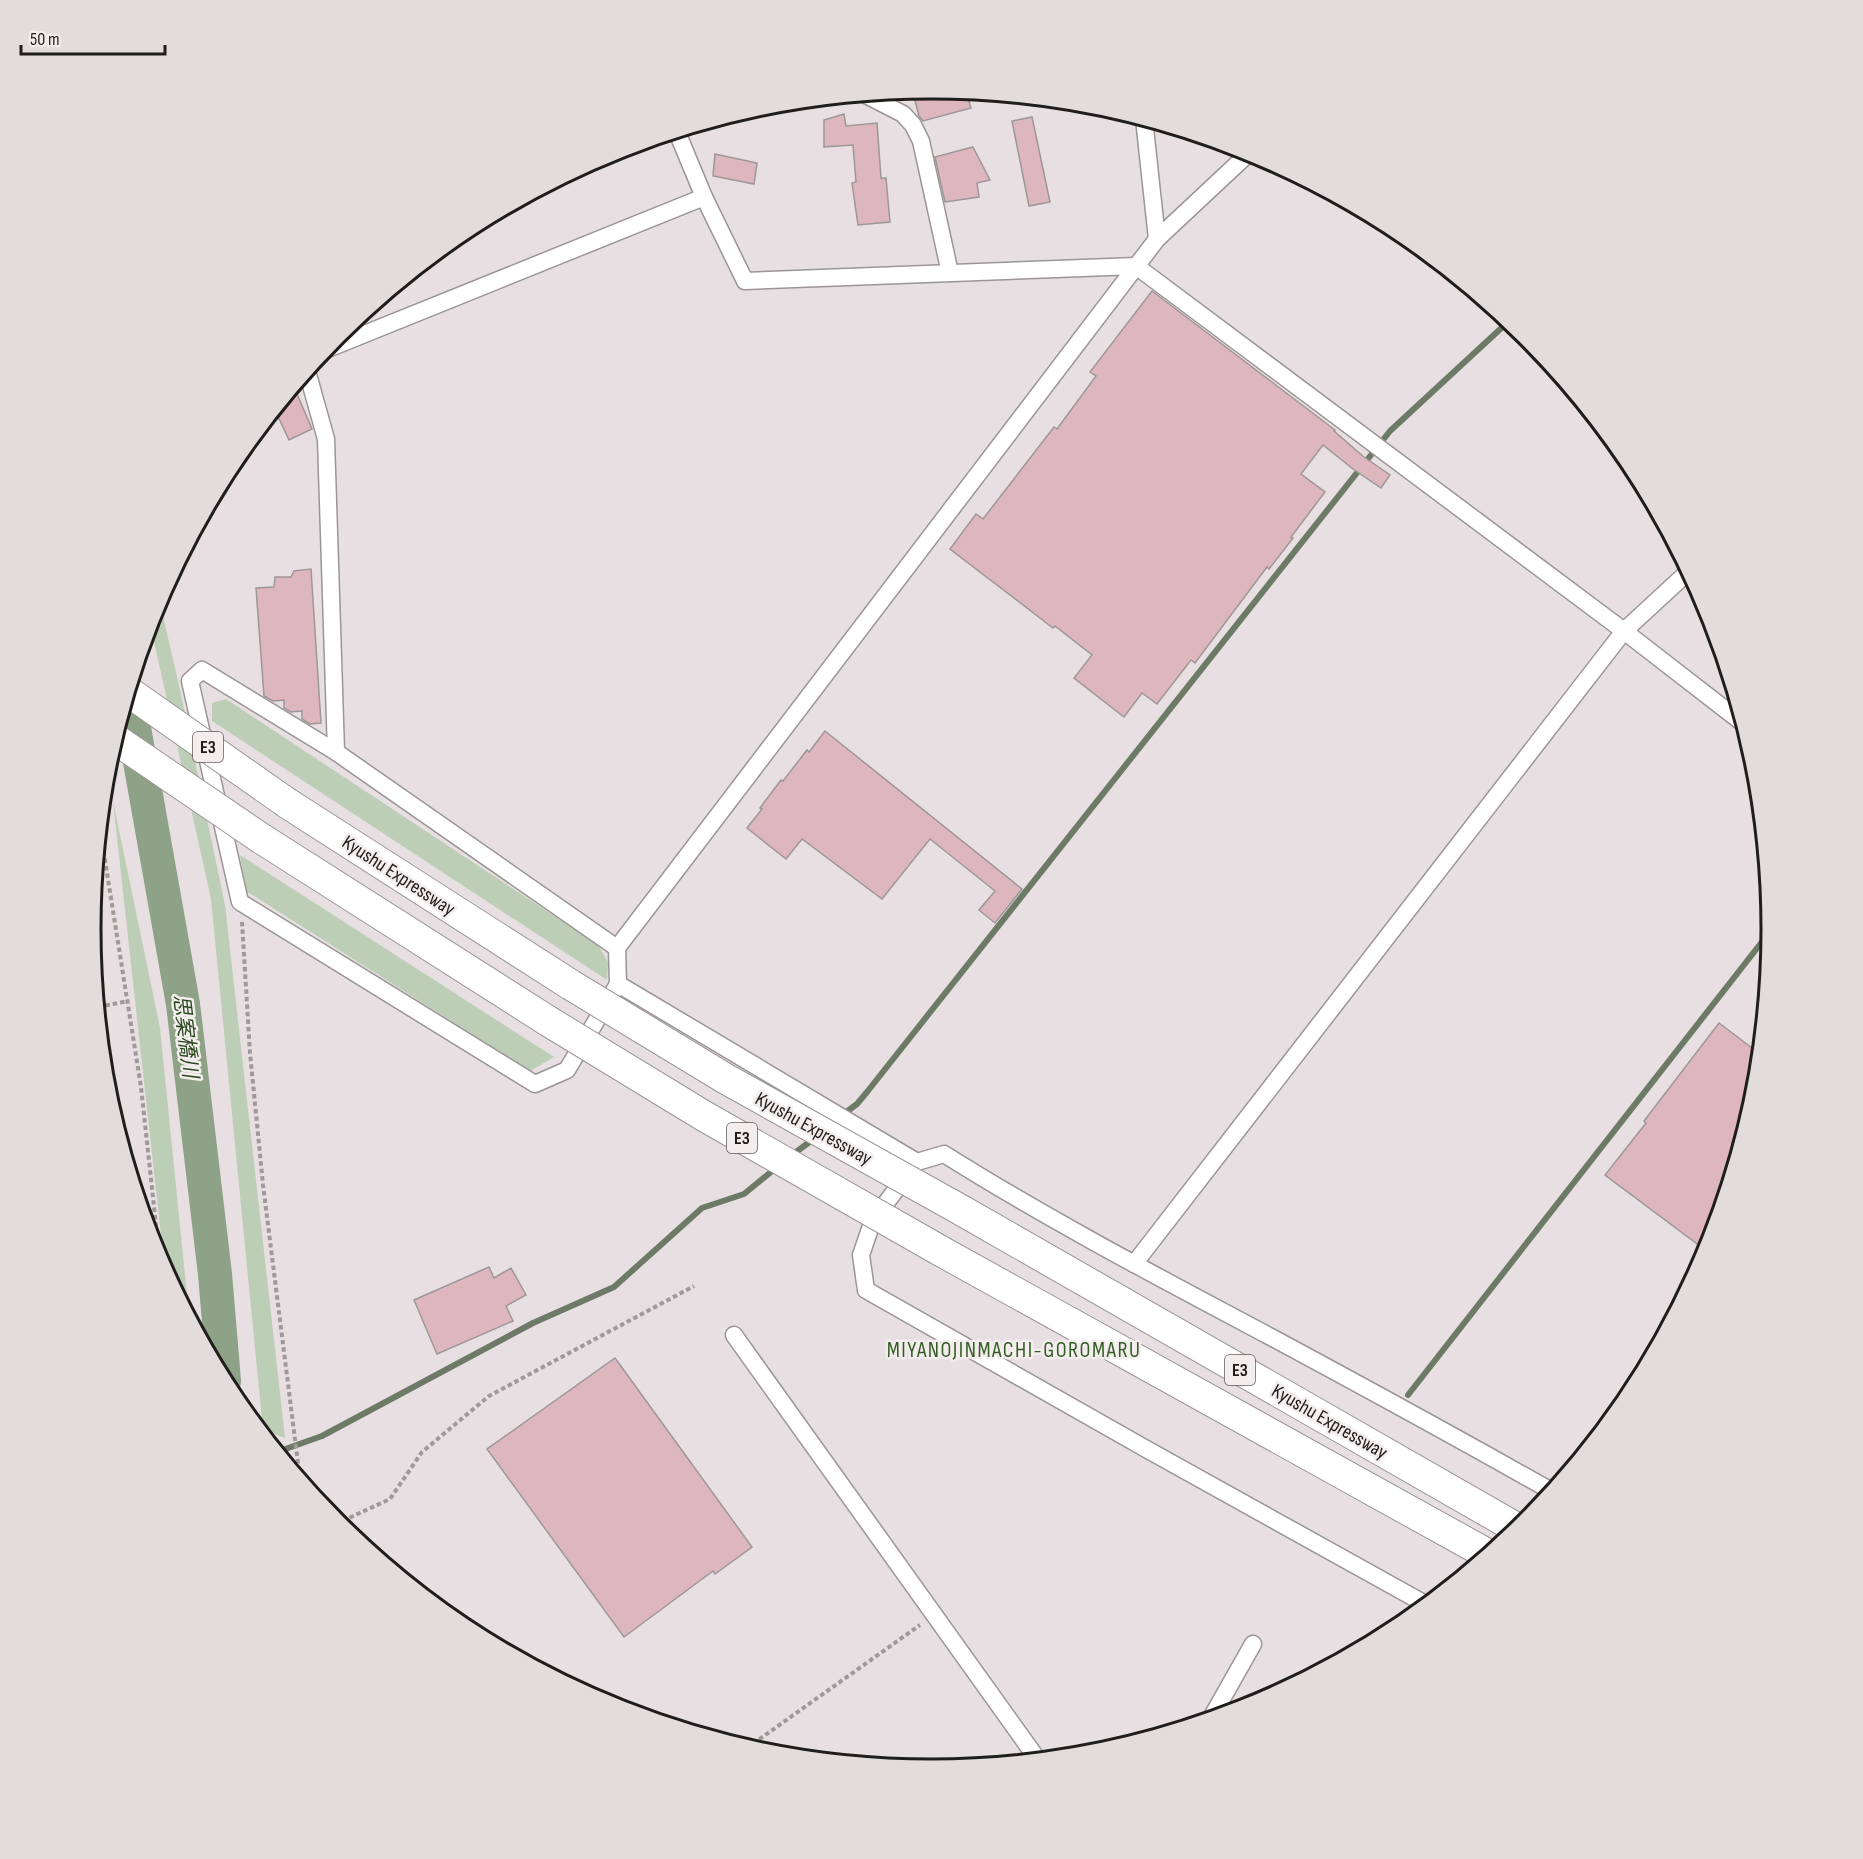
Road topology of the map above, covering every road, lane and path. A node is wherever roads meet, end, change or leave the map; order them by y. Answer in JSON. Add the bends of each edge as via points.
{"nodes":[{"id":1,"x":878,"y":101,"type":"edge"},
{"id":2,"x":1145,"y":127,"type":"edge"},
{"id":3,"x":680,"y":138,"type":"edge"},
{"id":4,"x":1242,"y":159,"type":"edge"},
{"id":5,"x":704,"y":197,"type":"junction"},
{"id":6,"x":1157,"y":239,"type":"junction"},
{"id":7,"x":1137,"y":266,"type":"junction"},
{"id":8,"x":950,"y":273,"type":"junction"},
{"id":9,"x":344,"y":343,"type":"edge"},
{"id":10,"x":309,"y":379,"type":"edge"},
{"id":11,"x":1683,"y":577,"type":"edge"},
{"id":12,"x":1624,"y":632,"type":"junction"},
{"id":13,"x":135,"y":696,"type":"edge"},
{"id":14,"x":1734,"y":717,"type":"edge"},
{"id":15,"x":122,"y":744,"type":"edge"},
{"id":16,"x":336,"y":752,"type":"junction"},
{"id":17,"x":105,"y":857,"type":"edge"},
{"id":18,"x":240,"y":902,"type":"junction"},
{"id":19,"x":617,"y":948,"type":"junction"},
{"id":20,"x":618,"y":984,"type":"junction"},
{"id":21,"x":128,"y":1001,"type":"junction"},
{"id":22,"x":105,"y":1006,"type":"edge"},
{"id":23,"x":917,"y":1162,"type":"junction"},
{"id":24,"x":156,"y":1226,"type":"edge"},
{"id":25,"x":1134,"y":1264,"type":"junction"},
{"id":26,"x":694,"y":1286,"type":"dead end"},
{"id":27,"x":734,"y":1335,"type":"dead end"},
{"id":28,"x":298,"y":1466,"type":"edge"},
{"id":29,"x":1546,"y":1488,"type":"edge"},
{"id":30,"x":346,"y":1519,"type":"edge"},
{"id":31,"x":1511,"y":1525,"type":"edge"},
{"id":32,"x":1482,"y":1551,"type":"edge"},
{"id":33,"x":1419,"y":1601,"type":"edge"},
{"id":34,"x":934,"y":1615,"type":"junction"},
{"id":35,"x":1253,"y":1644,"type":"dead end"},
{"id":36,"x":1216,"y":1709,"type":"edge"},
{"id":37,"x":757,"y":1741,"type":"edge"},
{"id":38,"x":1033,"y":1754,"type":"edge"}],
"edges":[{"from":1,"to":8,"type":"street","via":[[903,114],[921,141]]},
{"from":2,"to":6,"type":"street"},
{"from":3,"to":5,"type":"street"},
{"from":4,"to":6,"type":"street"},
{"from":5,"to":8,"type":"street","via":[[745,281]]},
{"from":5,"to":9,"type":"street"},
{"from":6,"to":7,"type":"street"},
{"from":7,"to":8,"type":"street"},
{"from":7,"to":12,"type":"street"},
{"from":7,"to":19,"type":"street"},
{"from":10,"to":16,"type":"street","via":[[326,439]]},
{"from":11,"to":12,"type":"street"},
{"from":12,"to":14,"type":"street"},
{"from":12,"to":25,"type":"street"},
{"from":13,"to":31,"type":"highway","name":"Kyushu Expressway","number":"E3","bridge":true,"via":[[286,803],[726,1079]]},
{"from":15,"to":32,"type":"highway","name":"Kyushu Expressway","number":"E3","bridge":true,"via":[[548,1021],[704,1116]]},
{"from":16,"to":18,"type":"street","via":[[202,670],[190,681]]},
{"from":16,"to":19,"type":"street"},
{"from":17,"to":21,"type":"path"},
{"from":18,"to":20,"type":"street","via":[[536,1084],[567,1070]]},
{"from":18,"to":28,"type":"path","via":[[263,1185]]},
{"from":19,"to":20,"type":"street"},
{"from":20,"to":23,"type":"street"},
{"from":21,"to":22,"type":"path"},
{"from":21,"to":24,"type":"path"},
{"from":23,"to":25,"type":"street","via":[[944,1154]]},
{"from":23,"to":33,"type":"street","via":[[873,1220],[861,1255],[866,1290]]},
{"from":25,"to":29,"type":"street"},
{"from":26,"to":30,"type":"path","via":[[489,1396],[422,1452],[390,1499]]},
{"from":27,"to":34,"type":"street"},
{"from":34,"to":37,"type":"path"},
{"from":34,"to":38,"type":"street"},
{"from":35,"to":36,"type":"street"}]}
